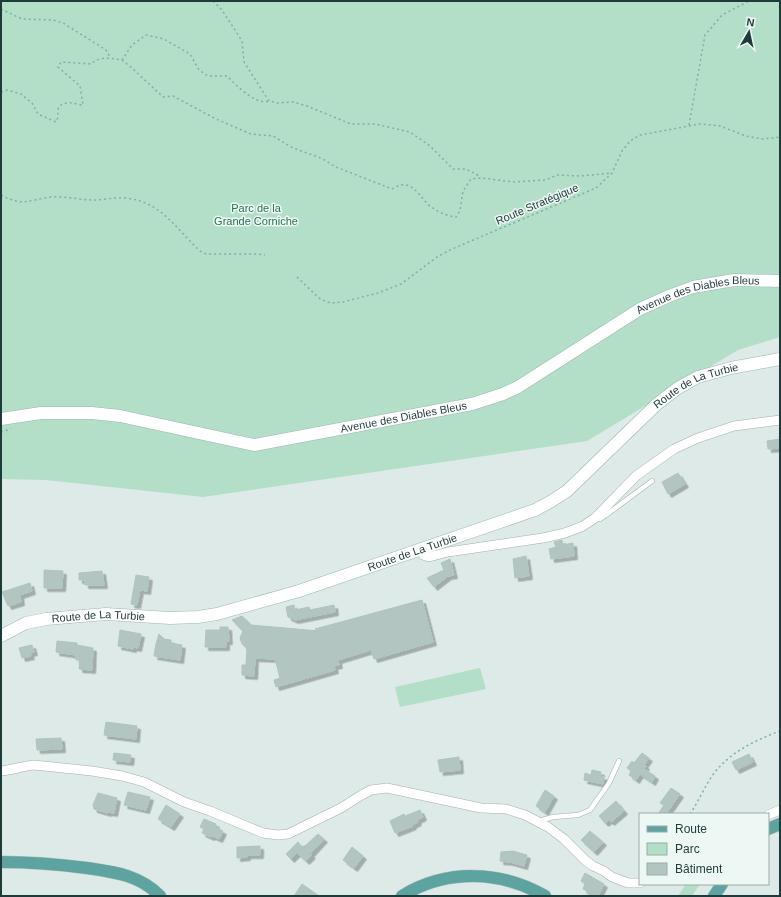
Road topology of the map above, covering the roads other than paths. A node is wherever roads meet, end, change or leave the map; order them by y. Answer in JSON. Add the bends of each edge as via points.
{"nodes":[{"id":1,"x":780,"y":281,"type":"edge"},
{"id":2,"x":780,"y":359,"type":"edge"},
{"id":3,"x":1,"y":419,"type":"edge"},
{"id":4,"x":780,"y":420,"type":"edge"},
{"id":5,"x":652,"y":481,"type":"dead end"},
{"id":6,"x":595,"y":518,"type":"junction"},
{"id":7,"x":420,"y":550,"type":"junction"},
{"id":8,"x":1,"y":636,"type":"edge"},
{"id":9,"x":619,"y":761,"type":"dead end"},
{"id":10,"x":1,"y":771,"type":"edge"},
{"id":11,"x":780,"y":810,"type":"edge"},
{"id":12,"x":769,"y":815,"type":"edge"},
{"id":13,"x":539,"y":821,"type":"junction"},
{"id":14,"x":780,"y":824,"type":"edge"},
{"id":15,"x":769,"y":829,"type":"edge"},
{"id":16,"x":1,"y":862,"type":"edge"},
{"id":17,"x":639,"y":883,"type":"edge"},
{"id":18,"x":721,"y":885,"type":"edge"},
{"id":19,"x":160,"y":896,"type":"edge"},
{"id":20,"x":402,"y":896,"type":"edge"},
{"id":21,"x":545,"y":896,"type":"edge"},
{"id":22,"x":714,"y":896,"type":"edge"}],
"edges":[{"from":1,"to":3,"type":"main road","name":"Avenue des Diables Bleus","via":[[734,280],[693,287],[669,296],[640,310],[518,386],[472,404],[266,443],[254,445],[120,416],[92,413],[41,413]]},
{"from":2,"to":7,"type":"main road","name":"Route de La Turbie","via":[[698,377],[657,404],[567,491],[550,502],[535,510]]},
{"from":4,"to":6,"type":"street","via":[[734,426],[674,449],[636,476]]},
{"from":5,"to":6,"type":"lane","via":[[600,519]]},
{"from":6,"to":7,"type":"street","via":[[565,533],[543,538],[428,556],[423,555]]},
{"from":7,"to":8,"type":"main road","name":"Route de La Turbie","via":[[217,614],[170,618],[111,614],[52,618],[26,623]]},
{"from":9,"to":13,"type":"lane","via":[[609,783],[590,810],[578,815]]},
{"from":10,"to":13,"type":"street","via":[[34,765],[122,776],[144,782],[184,802],[262,833],[278,835],[288,834],[371,790],[387,788],[481,808],[506,809]]},
{"from":11,"to":12,"type":"street"},
{"from":13,"to":17,"type":"street","via":[[564,839],[592,866],[621,881]]},
{"from":14,"to":15,"type":"main road"},
{"from":16,"to":19,"type":"main road","via":[[55,863],[117,872],[147,885]]},
{"from":18,"to":22,"type":"main road"},
{"from":20,"to":21,"type":"main road","via":[[441,879],[475,876],[492,876],[522,884]]}]}
